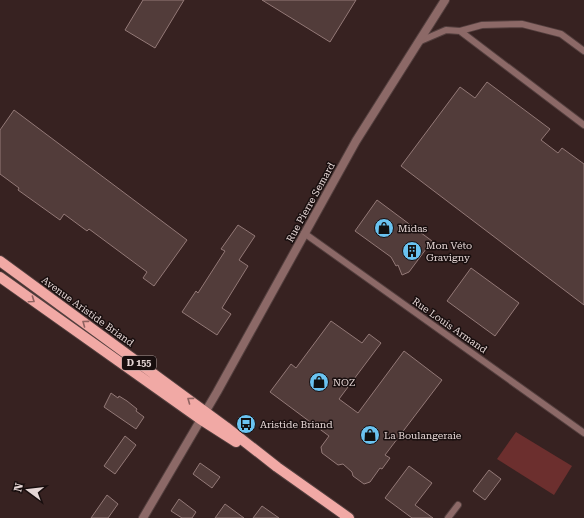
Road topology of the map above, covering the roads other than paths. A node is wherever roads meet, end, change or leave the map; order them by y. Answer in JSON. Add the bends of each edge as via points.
{"nodes":[{"id":1,"x":445,"y":0,"type":"edge"},
{"id":2,"x":460,"y":31,"type":"junction"},
{"id":3,"x":418,"y":42,"type":"junction"},
{"id":4,"x":584,"y":51,"type":"edge"},
{"id":5,"x":584,"y":125,"type":"edge"},
{"id":6,"x":304,"y":233,"type":"junction"},
{"id":7,"x":0,"y":261,"type":"edge"},
{"id":8,"x":0,"y":277,"type":"edge"},
{"id":9,"x":118,"y":348,"type":"junction"},
{"id":10,"x":112,"y":356,"type":"junction"},
{"id":11,"x":202,"y":415,"type":"junction"},
{"id":12,"x":584,"y":433,"type":"edge"},
{"id":13,"x":458,"y":505,"type":"dead end"},
{"id":14,"x":143,"y":518,"type":"edge"},
{"id":15,"x":349,"y":518,"type":"edge"},
{"id":16,"x":448,"y":518,"type":"edge"}],
"edges":[{"from":1,"to":3,"type":"street","name":"Rue Pierre Semard"},
{"from":2,"to":3,"type":"lane","via":[[446,30]]},
{"from":2,"to":4,"type":"lane","via":[[482,24],[522,24],[560,34]]},
{"from":2,"to":5,"type":"lane"},
{"from":3,"to":6,"type":"street","name":"Rue Pierre Semard","via":[[356,141]]},
{"from":6,"to":11,"type":"street","name":"Rue Pierre Semard"},
{"from":6,"to":12,"type":"lane","name":"Rue Louis Armand"},
{"from":9,"to":7,"type":"main road","name":"Avenue Aristide Briand","number":"D 155","one_way":true},
{"from":8,"to":10,"type":"main road","name":"Avenue Aristide Briand","number":"D 155","one_way":true},
{"from":9,"to":10,"type":"street"},
{"from":11,"to":9,"type":"main road","name":"Avenue Aristide Briand","number":"D 155","one_way":true},
{"from":10,"to":11,"type":"main road","name":"Avenue Aristide Briand","number":"D 155"},
{"from":11,"to":14,"type":"street","name":"Rue Pierre Semard"},
{"from":11,"to":15,"type":"main road","name":"Avenue Aristide Briand","number":"D 155","via":[[254,454],[277,466]]},
{"from":13,"to":16,"type":"lane"}]}
